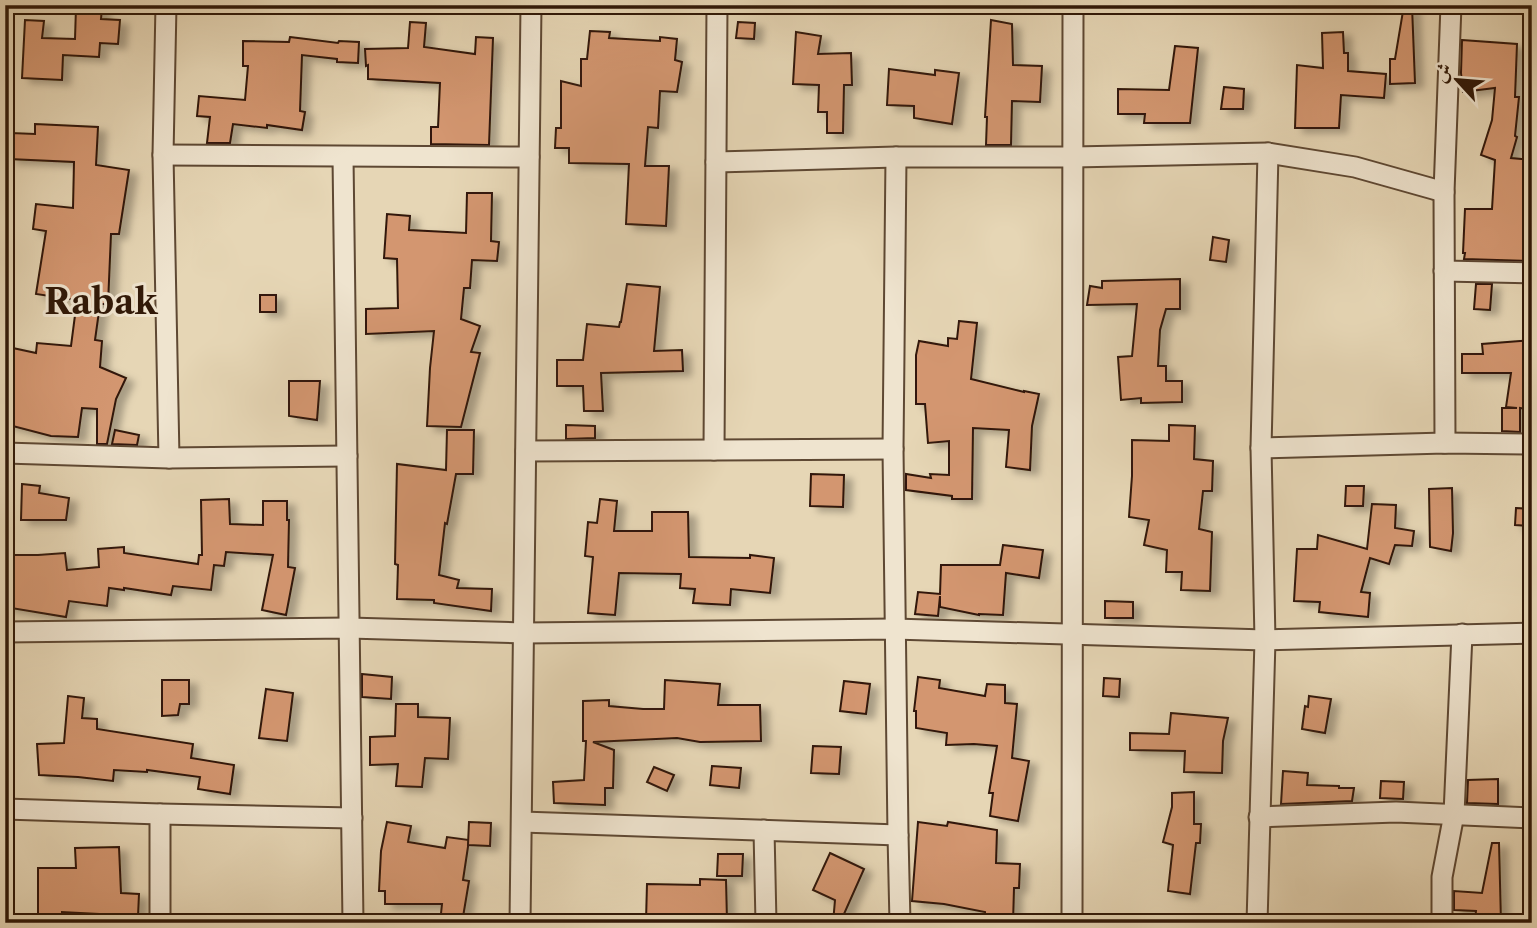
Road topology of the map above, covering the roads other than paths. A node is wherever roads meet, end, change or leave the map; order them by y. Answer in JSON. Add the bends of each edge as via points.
{"nodes":[{"id":1,"x":166,"y":5,"type":"edge"},
{"id":2,"x":531,"y":5,"type":"edge"},
{"id":3,"x":717,"y":5,"type":"edge"},
{"id":4,"x":1073,"y":5,"type":"edge"},
{"id":5,"x":1451,"y":5,"type":"edge"},
{"id":6,"x":1268,"y":153,"type":"junction"},
{"id":7,"x":163,"y":155,"type":"junction"},
{"id":8,"x":343,"y":157,"type":"junction"},
{"id":9,"x":529,"y":157,"type":"junction"},
{"id":10,"x":896,"y":157,"type":"junction"},
{"id":11,"x":1073,"y":157,"type":"junction"},
{"id":12,"x":716,"y":162,"type":"junction"},
{"id":13,"x":1444,"y":192,"type":"junction"},
{"id":14,"x":1444,"y":271,"type":"junction"},
{"id":15,"x":1532,"y":273,"type":"edge"},
{"id":16,"x":1445,"y":443,"type":"junction"},
{"id":17,"x":1532,"y":444,"type":"edge"},
{"id":18,"x":1261,"y":448,"type":"junction"},
{"id":19,"x":892,"y":449,"type":"junction"},
{"id":20,"x":714,"y":450,"type":"junction"},
{"id":21,"x":526,"y":451,"type":"junction"},
{"id":22,"x":5,"y":453,"type":"edge"},
{"id":23,"x":347,"y":457,"type":"junction"},
{"id":24,"x":169,"y":458,"type":"junction"},
{"id":25,"x":349,"y":628,"type":"junction"},
{"id":26,"x":894,"y":629,"type":"junction"},
{"id":27,"x":5,"y":632,"type":"edge"},
{"id":28,"x":524,"y":633,"type":"junction"},
{"id":29,"x":1072,"y":633,"type":"junction"},
{"id":30,"x":1532,"y":633,"type":"edge"},
{"id":31,"x":1462,"y":634,"type":"junction"},
{"id":32,"x":1265,"y":640,"type":"junction"},
{"id":33,"x":5,"y":809,"type":"edge"},
{"id":34,"x":160,"y":814,"type":"junction"},
{"id":35,"x":1454,"y":814,"type":"junction"},
{"id":36,"x":1259,"y":817,"type":"junction"},
{"id":37,"x":352,"y":818,"type":"junction"},
{"id":38,"x":1532,"y":818,"type":"edge"},
{"id":39,"x":522,"y":822,"type":"junction"},
{"id":40,"x":764,"y":830,"type":"junction"},
{"id":41,"x":898,"y":835,"type":"junction"},
{"id":42,"x":160,"y":923,"type":"edge"},
{"id":43,"x":353,"y":923,"type":"edge"},
{"id":44,"x":520,"y":923,"type":"edge"},
{"id":45,"x":766,"y":923,"type":"edge"},
{"id":46,"x":900,"y":923,"type":"edge"},
{"id":47,"x":1072,"y":923,"type":"edge"},
{"id":48,"x":1257,"y":923,"type":"edge"},
{"id":49,"x":1442,"y":923,"type":"edge"}],
"edges":[{"from":1,"to":7,"type":"street"},
{"from":2,"to":9,"type":"street"},
{"from":3,"to":12,"type":"street"},
{"from":4,"to":11,"type":"street"},
{"from":5,"to":13,"type":"street"},
{"from":6,"to":11,"type":"street"},
{"from":6,"to":13,"type":"street","via":[[1355,167]]},
{"from":6,"to":18,"type":"street"},
{"from":7,"to":8,"type":"street"},
{"from":7,"to":24,"type":"street"},
{"from":8,"to":9,"type":"street"},
{"from":8,"to":23,"type":"street"},
{"from":9,"to":21,"type":"street"},
{"from":10,"to":11,"type":"street"},
{"from":10,"to":12,"type":"street"},
{"from":10,"to":19,"type":"street"},
{"from":11,"to":29,"type":"street"},
{"from":12,"to":20,"type":"street"},
{"from":13,"to":14,"type":"street"},
{"from":14,"to":15,"type":"street"},
{"from":14,"to":16,"type":"street"},
{"from":16,"to":17,"type":"street"},
{"from":16,"to":18,"type":"street"},
{"from":18,"to":32,"type":"street"},
{"from":19,"to":20,"type":"street"},
{"from":19,"to":26,"type":"street"},
{"from":20,"to":21,"type":"street"},
{"from":21,"to":28,"type":"street"},
{"from":22,"to":24,"type":"street"},
{"from":23,"to":24,"type":"street"},
{"from":23,"to":25,"type":"street"},
{"from":25,"to":27,"type":"street"},
{"from":25,"to":28,"type":"street"},
{"from":25,"to":37,"type":"street"},
{"from":26,"to":28,"type":"street"},
{"from":26,"to":29,"type":"street"},
{"from":26,"to":41,"type":"street"},
{"from":28,"to":39,"type":"street"},
{"from":29,"to":32,"type":"street"},
{"from":29,"to":47,"type":"street"},
{"from":30,"to":31,"type":"street"},
{"from":31,"to":32,"type":"street"},
{"from":31,"to":35,"type":"street"},
{"from":32,"to":36,"type":"street"},
{"from":33,"to":34,"type":"street"},
{"from":34,"to":37,"type":"street"},
{"from":34,"to":42,"type":"street"},
{"from":35,"to":36,"type":"street"},
{"from":35,"to":38,"type":"street"},
{"from":35,"to":49,"type":"street","via":[[1442,877]]},
{"from":36,"to":48,"type":"street"},
{"from":37,"to":43,"type":"street"},
{"from":39,"to":40,"type":"street"},
{"from":39,"to":44,"type":"street"},
{"from":40,"to":41,"type":"street"},
{"from":40,"to":45,"type":"street"},
{"from":41,"to":46,"type":"street"}]}
